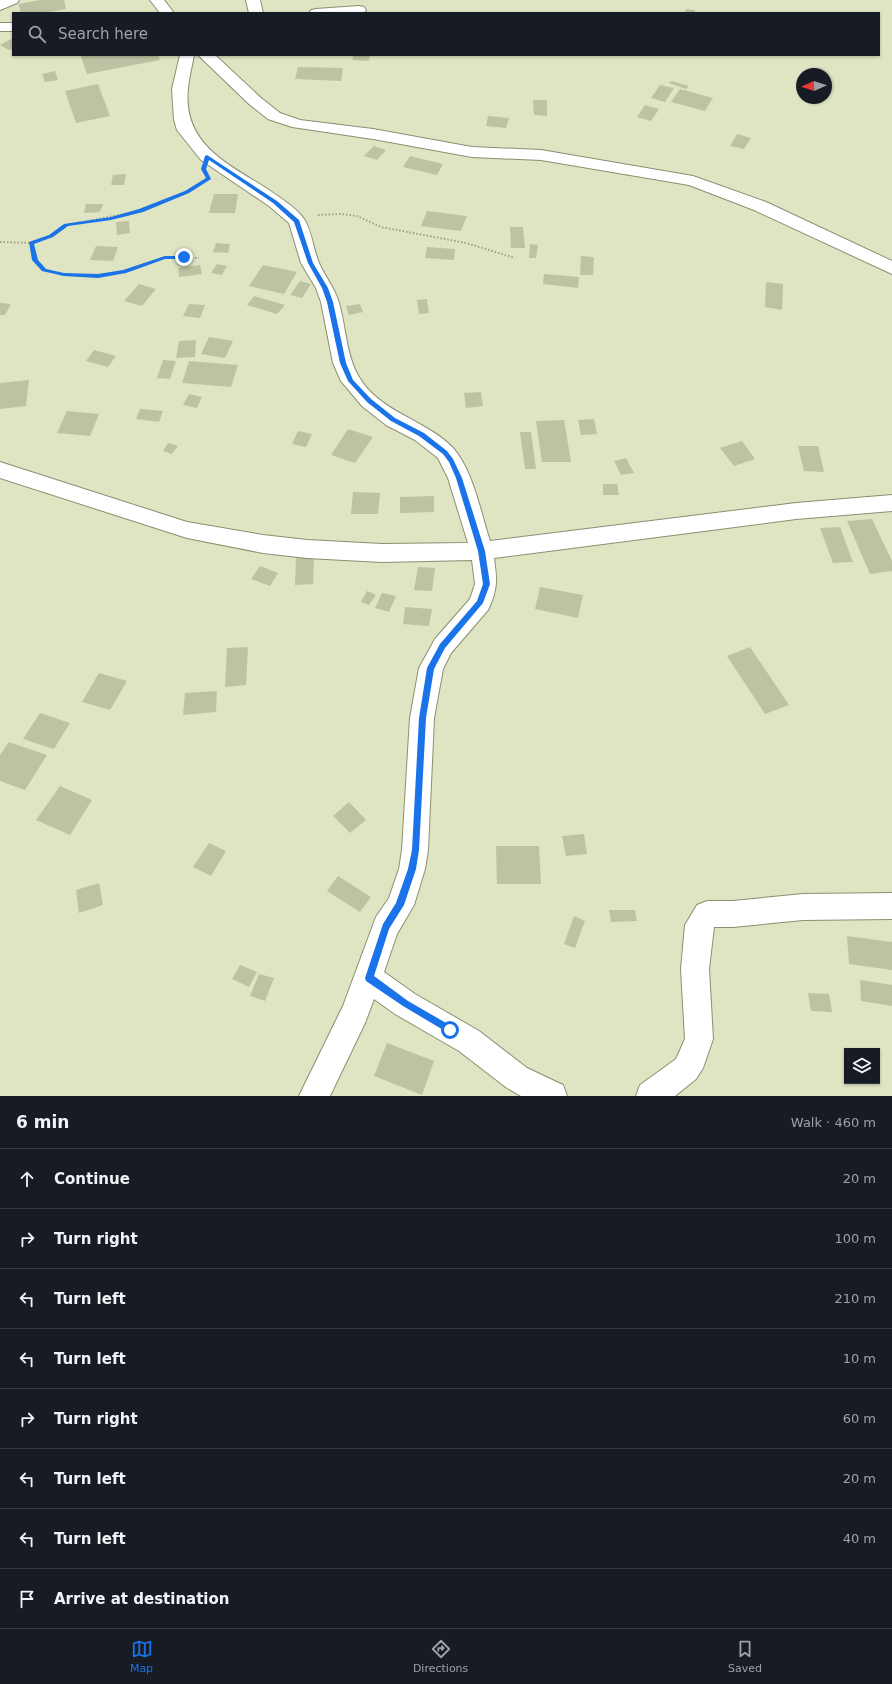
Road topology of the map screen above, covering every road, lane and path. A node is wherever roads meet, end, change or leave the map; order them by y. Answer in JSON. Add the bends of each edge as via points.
{"nodes":[{"id":1,"x":12,"y":0,"type":"edge"},
{"id":2,"x":157,"y":0,"type":"edge"},
{"id":3,"x":253,"y":0,"type":"edge"},
{"id":4,"x":0,"y":6,"type":"edge"},
{"id":5,"x":359,"y":10,"type":"dead end"},
{"id":6,"x":167,"y":12,"type":"edge"},
{"id":7,"x":256,"y":12,"type":"edge"},
{"id":8,"x":330,"y":12,"type":"edge"},
{"id":9,"x":0,"y":27,"type":"edge"},
{"id":10,"x":12,"y":27,"type":"edge"},
{"id":11,"x":187,"y":56,"type":"edge"},
{"id":12,"x":206,"y":56,"type":"edge"},
{"id":13,"x":207,"y":156,"type":"junction"},
{"id":14,"x":297,"y":222,"type":"junction"},
{"id":15,"x":0,"y":242,"type":"edge"},
{"id":16,"x":31,"y":243,"type":"junction"},
{"id":17,"x":199,"y":258,"type":"dead end"},
{"id":18,"x":515,"y":258,"type":"dead end"},
{"id":19,"x":892,"y":268,"type":"edge"},
{"id":20,"x":0,"y":470,"type":"edge"},
{"id":21,"x":892,"y":503,"type":"edge"},
{"id":22,"x":482,"y":551,"type":"junction"},
{"id":23,"x":892,"y":906,"type":"edge"},
{"id":24,"x":369,"y":978,"type":"junction"},
{"id":25,"x":314,"y":1096,"type":"edge"},
{"id":26,"x":552,"y":1096,"type":"edge"},
{"id":27,"x":651,"y":1096,"type":"edge"}],
"edges":[{"from":1,"to":4,"type":"street"},
{"from":2,"to":6,"type":"street"},
{"from":3,"to":7,"type":"street"},
{"from":5,"to":8,"type":"street"},
{"from":9,"to":10,"type":"street"},
{"from":11,"to":13,"type":"street","via":[[180,89],[182,120],[185,130]]},
{"from":12,"to":19,"type":"street","via":[[254,101],[274,116],[298,124],[373,134],[472,152],[541,155],[687,180],[760,206]]},
{"from":13,"to":14,"type":"street","via":[[275,202]]},
{"from":13,"to":16,"type":"path","via":[[204,169],[208,179],[187,192],[141,210],[66,225],[51,236]]},
{"from":14,"to":18,"type":"path","via":[[329,214],[356,216],[381,227],[466,243]]},
{"from":14,"to":22,"type":"street","via":[[310,263],[330,302],[343,363],[351,381],[384,413],[422,435],[451,460]]},
{"from":15,"to":16,"type":"path"},
{"from":16,"to":17,"type":"path","via":[[35,260],[44,270],[64,275],[98,276],[124,272],[165,257]]},
{"from":20,"to":22,"type":"street","via":[[187,530],[262,544],[382,553]]},
{"from":21,"to":22,"type":"street","via":[[796,511]]},
{"from":22,"to":24,"type":"street","via":[[486,584],[480,603],[443,646],[430,668],[422,718],[412,869],[400,905],[386,927]]},
{"from":23,"to":27,"type":"street","via":[[803,907],[707,914],[699,925],[695,969],[699,1039],[693,1058],[686,1069]]},
{"from":24,"to":25,"type":"street","via":[[342,1041]]},
{"from":24,"to":26,"type":"street","via":[[406,1004],[469,1041],[517,1078]]}]}
